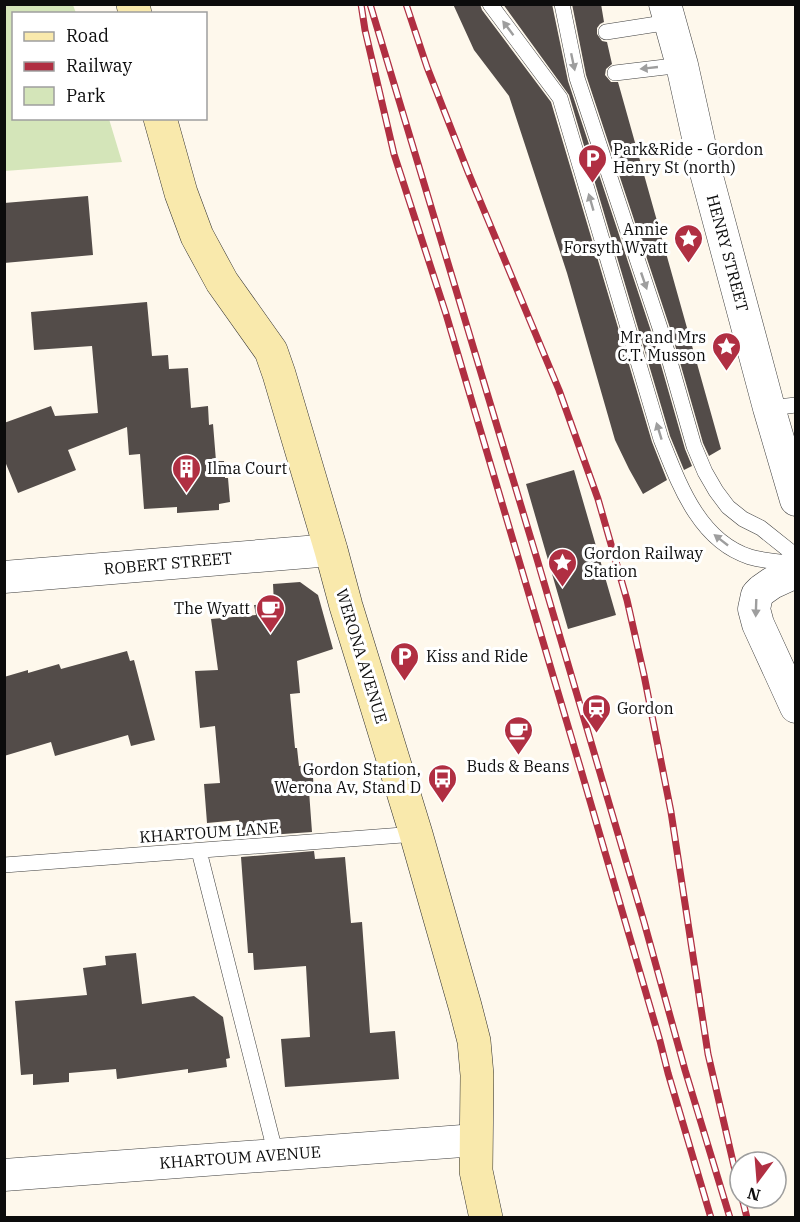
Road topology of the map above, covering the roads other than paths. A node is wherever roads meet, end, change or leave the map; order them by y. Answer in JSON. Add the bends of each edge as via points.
{"nodes":[{"id":1,"x":490,"y":4,"type":"edge"},
{"id":2,"x":562,"y":4,"type":"edge"},
{"id":3,"x":668,"y":13,"type":"edge"},
{"id":4,"x":606,"y":32,"type":"dead end"},
{"id":5,"x":682,"y":65,"type":"junction"},
{"id":6,"x":615,"y":73,"type":"dead end"},
{"id":7,"x":161,"y":120,"type":"edge"},
{"id":8,"x":782,"y":406,"type":"edge"},
{"id":9,"x":795,"y":500,"type":"edge"},
{"id":10,"x":331,"y":550,"type":"junction"},
{"id":11,"x":795,"y":556,"type":"edge"},
{"id":12,"x":795,"y":564,"type":"edge"},
{"id":13,"x":795,"y":572,"type":"edge"},
{"id":14,"x":4,"y":577,"type":"edge"},
{"id":15,"x":795,"y":708,"type":"edge"},
{"id":16,"x":416,"y":834,"type":"junction"},
{"id":17,"x":199,"y":851,"type":"junction"},
{"id":18,"x":4,"y":865,"type":"edge"},
{"id":19,"x":476,"y":1140,"type":"junction"},
{"id":20,"x":276,"y":1155,"type":"junction"},
{"id":21,"x":4,"y":1175,"type":"edge"},
{"id":22,"x":486,"y":1218,"type":"edge"}],
"edges":[{"from":12,"to":1,"type":"lane","one_way":true,"via":[[750,557],[731,548],[710,532],[680,486],[661,439],[560,98]]},
{"from":2,"to":11,"type":"lane","one_way":true,"via":[[577,78],[662,334],[694,446],[728,507]]},
{"from":3,"to":4,"type":"lane"},
{"from":3,"to":5,"type":"street","name":"HENRY STREET"},
{"from":5,"to":6,"type":"lane","one_way":true},
{"from":5,"to":8,"type":"street","name":"HENRY STREET","via":[[705,169]]},
{"from":7,"to":10,"type":"street","name":"WERONA AVENUE","via":[[197,236],[222,282],[271,351]]},
{"from":8,"to":9,"type":"street","name":"HENRY STREET","via":[[786,464]]},
{"from":10,"to":14,"type":"street","name":"ROBERT STREET"},
{"from":10,"to":16,"type":"street","name":"WERONA AVENUE"},
{"from":13,"to":15,"type":"street","one_way":true,"via":[[762,590],[754,609]]},
{"from":16,"to":17,"type":"lane","name":"KHARTOUM LANE"},
{"from":16,"to":19,"type":"street","name":"WERONA AVENUE","via":[[474,1041]]},
{"from":17,"to":18,"type":"lane","name":"KHARTOUM LANE"},
{"from":17,"to":20,"type":"lane"},
{"from":19,"to":20,"type":"street","name":"KHARTOUM AVENUE"},
{"from":19,"to":22,"type":"street","name":"WERONA AVENUE","via":[[476,1171]]},
{"from":20,"to":21,"type":"street","name":"KHARTOUM AVENUE"}]}
